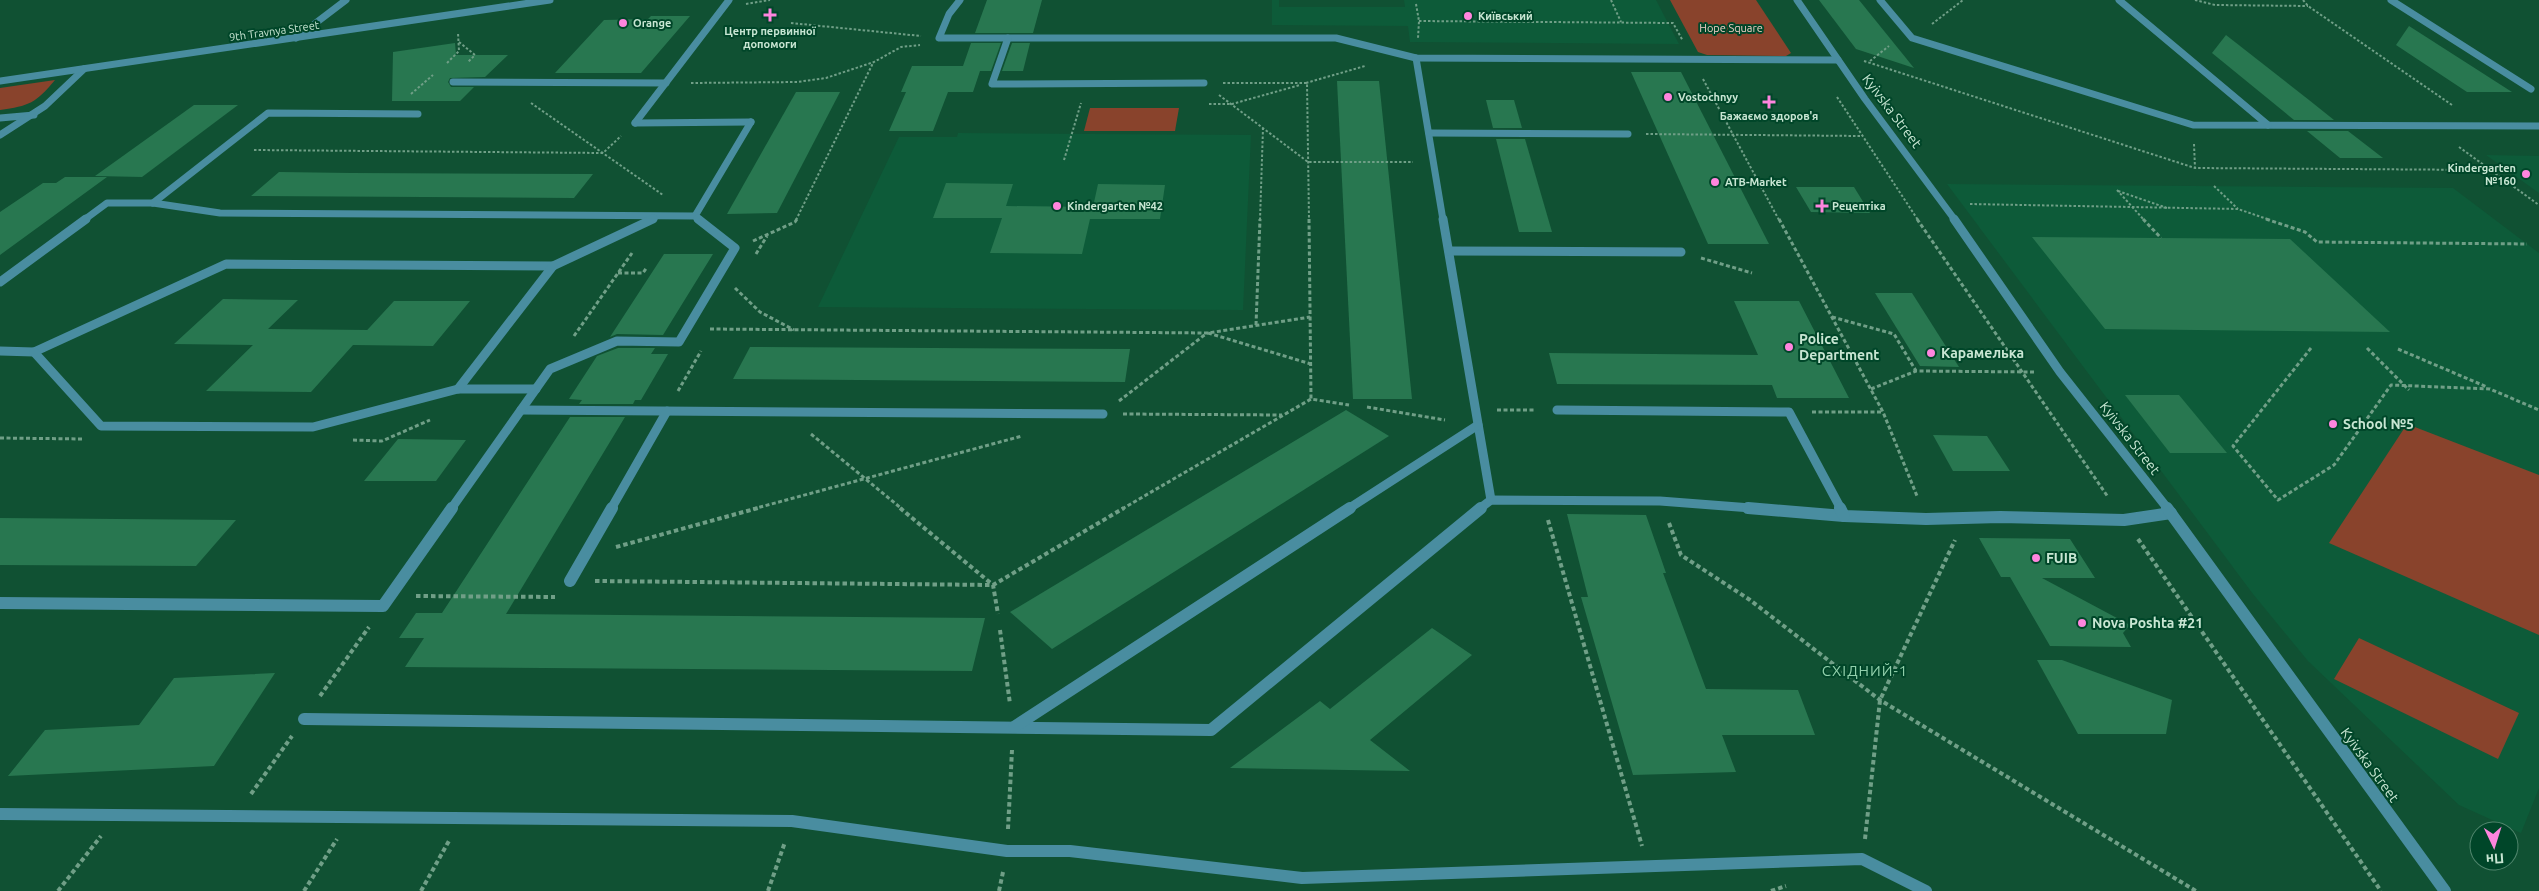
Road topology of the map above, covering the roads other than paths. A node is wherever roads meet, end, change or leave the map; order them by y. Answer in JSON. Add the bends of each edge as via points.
{"nodes":[{"id":1,"x":346,"y":0,"type":"edge"},
{"id":2,"x":550,"y":0,"type":"edge"},
{"id":3,"x":729,"y":0,"type":"edge"},
{"id":4,"x":960,"y":0,"type":"edge"},
{"id":5,"x":1797,"y":0,"type":"edge"},
{"id":6,"x":1880,"y":0,"type":"edge"},
{"id":7,"x":2119,"y":0,"type":"edge"},
{"id":8,"x":2391,"y":0,"type":"edge"},
{"id":9,"x":296,"y":38,"type":"junction"},
{"id":10,"x":1008,"y":38,"type":"junction"},
{"id":11,"x":1416,"y":58,"type":"junction"},
{"id":12,"x":1838,"y":60,"type":"junction"},
{"id":13,"x":84,"y":69,"type":"junction"},
{"id":14,"x":0,"y":82,"type":"edge"},
{"id":15,"x":453,"y":82,"type":"dead end"},
{"id":16,"x":666,"y":83,"type":"junction"},
{"id":17,"x":1204,"y":83,"type":"road end"},
{"id":18,"x":2530,"y":88,"type":"dead end"},
{"id":19,"x":34,"y":114,"type":"junction"},
{"id":20,"x":418,"y":114,"type":"dead end"},
{"id":21,"x":0,"y":118,"type":"edge"},
{"id":22,"x":2268,"y":125,"type":"junction"},
{"id":23,"x":2539,"y":126,"type":"edge"},
{"id":24,"x":1429,"y":132,"type":"junction"},
{"id":25,"x":1628,"y":134,"type":"road end"},
{"id":26,"x":0,"y":135,"type":"edge"},
{"id":27,"x":153,"y":203,"type":"junction"},
{"id":28,"x":658,"y":216,"type":"junction"},
{"id":29,"x":695,"y":216,"type":"junction"},
{"id":30,"x":1449,"y":251,"type":"junction"},
{"id":31,"x":1681,"y":252,"type":"road end"},
{"id":32,"x":553,"y":266,"type":"junction"},
{"id":33,"x":0,"y":282,"type":"edge"},
{"id":34,"x":0,"y":352,"type":"edge"},
{"id":35,"x":10,"y":352,"type":"junction"},
{"id":36,"x":34,"y":352,"type":"junction"},
{"id":37,"x":0,"y":360,"type":"edge"},
{"id":38,"x":458,"y":389,"type":"junction"},
{"id":39,"x":536,"y":389,"type":"junction"},
{"id":40,"x":521,"y":410,"type":"junction"},
{"id":41,"x":1557,"y":410,"type":"road end"},
{"id":42,"x":667,"y":411,"type":"junction"},
{"id":43,"x":1103,"y":414,"type":"road end"},
{"id":44,"x":1478,"y":425,"type":"junction"},
{"id":45,"x":1491,"y":500,"type":"junction"},
{"id":46,"x":2171,"y":513,"type":"junction"},
{"id":47,"x":1844,"y":516,"type":"junction"},
{"id":48,"x":570,"y":581,"type":"road end"},
{"id":49,"x":0,"y":603,"type":"edge"},
{"id":50,"x":304,"y":719,"type":"dead end"},
{"id":51,"x":1013,"y":728,"type":"junction"},
{"id":52,"x":0,"y":814,"type":"edge"},
{"id":53,"x":1926,"y":891,"type":"edge"},
{"id":54,"x":2445,"y":891,"type":"edge"}],
"edges":[{"from":1,"to":9,"type":"street"},
{"from":2,"to":9,"type":"street","name":"9th Travnya Street"},
{"from":3,"to":16,"type":"street"},
{"from":4,"to":10,"type":"street","via":[[949,14],[939,38]]},
{"from":5,"to":12,"type":"street","name":"Kyivska Street"},
{"from":6,"to":22,"type":"street","via":[[1912,38],[2193,124]]},
{"from":7,"to":22,"type":"street"},
{"from":8,"to":18,"type":"street"},
{"from":9,"to":13,"type":"street","name":"9th Travnya Street"},
{"from":10,"to":11,"type":"street","via":[[1336,38]]},
{"from":10,"to":17,"type":"street","via":[[992,84]]},
{"from":11,"to":12,"type":"street"},
{"from":11,"to":24,"type":"street"},
{"from":12,"to":46,"type":"street","name":"Kyivska Street","via":[[1943,203],[2060,372]]},
{"from":13,"to":14,"type":"street","name":"9th Travnya Street"},
{"from":13,"to":19,"type":"street","via":[[67,90]]},
{"from":15,"to":16,"type":"street"},
{"from":16,"to":29,"type":"street","via":[[635,123],[751,122]]},
{"from":19,"to":21,"type":"street"},
{"from":19,"to":26,"type":"street"},
{"from":20,"to":27,"type":"street","via":[[268,113]]},
{"from":22,"to":23,"type":"street"},
{"from":24,"to":25,"type":"street"},
{"from":24,"to":30,"type":"street"},
{"from":27,"to":28,"type":"street","via":[[220,214]]},
{"from":27,"to":33,"type":"street","via":[[107,203]]},
{"from":28,"to":29,"type":"street"},
{"from":28,"to":32,"type":"street"},
{"from":29,"to":39,"type":"street","via":[[735,248],[679,342],[616,341],[550,369]]},
{"from":30,"to":31,"type":"street"},
{"from":30,"to":44,"type":"street"},
{"from":32,"to":36,"type":"street","via":[[226,264]]},
{"from":32,"to":38,"type":"street"},
{"from":34,"to":35,"type":"street"},
{"from":35,"to":36,"type":"street"},
{"from":35,"to":37,"type":"street"},
{"from":36,"to":38,"type":"street","via":[[101,426],[313,428]]},
{"from":38,"to":39,"type":"street"},
{"from":39,"to":40,"type":"street"},
{"from":40,"to":42,"type":"street"},
{"from":40,"to":49,"type":"street","via":[[383,606]]},
{"from":41,"to":47,"type":"street","via":[[1789,412]]},
{"from":42,"to":43,"type":"street"},
{"from":42,"to":48,"type":"street"},
{"from":44,"to":45,"type":"street"},
{"from":44,"to":51,"type":"street"},
{"from":45,"to":47,"type":"street","via":[[1660,501]]},
{"from":45,"to":51,"type":"street","via":[[1211,730]]},
{"from":46,"to":47,"type":"street","via":[[2124,520]]},
{"from":46,"to":54,"type":"street","name":"Kyivska Street"},
{"from":50,"to":51,"type":"street"},
{"from":52,"to":53,"type":"street","via":[[792,821],[1007,851],[1070,851],[1302,878],[1862,859]]}]}
